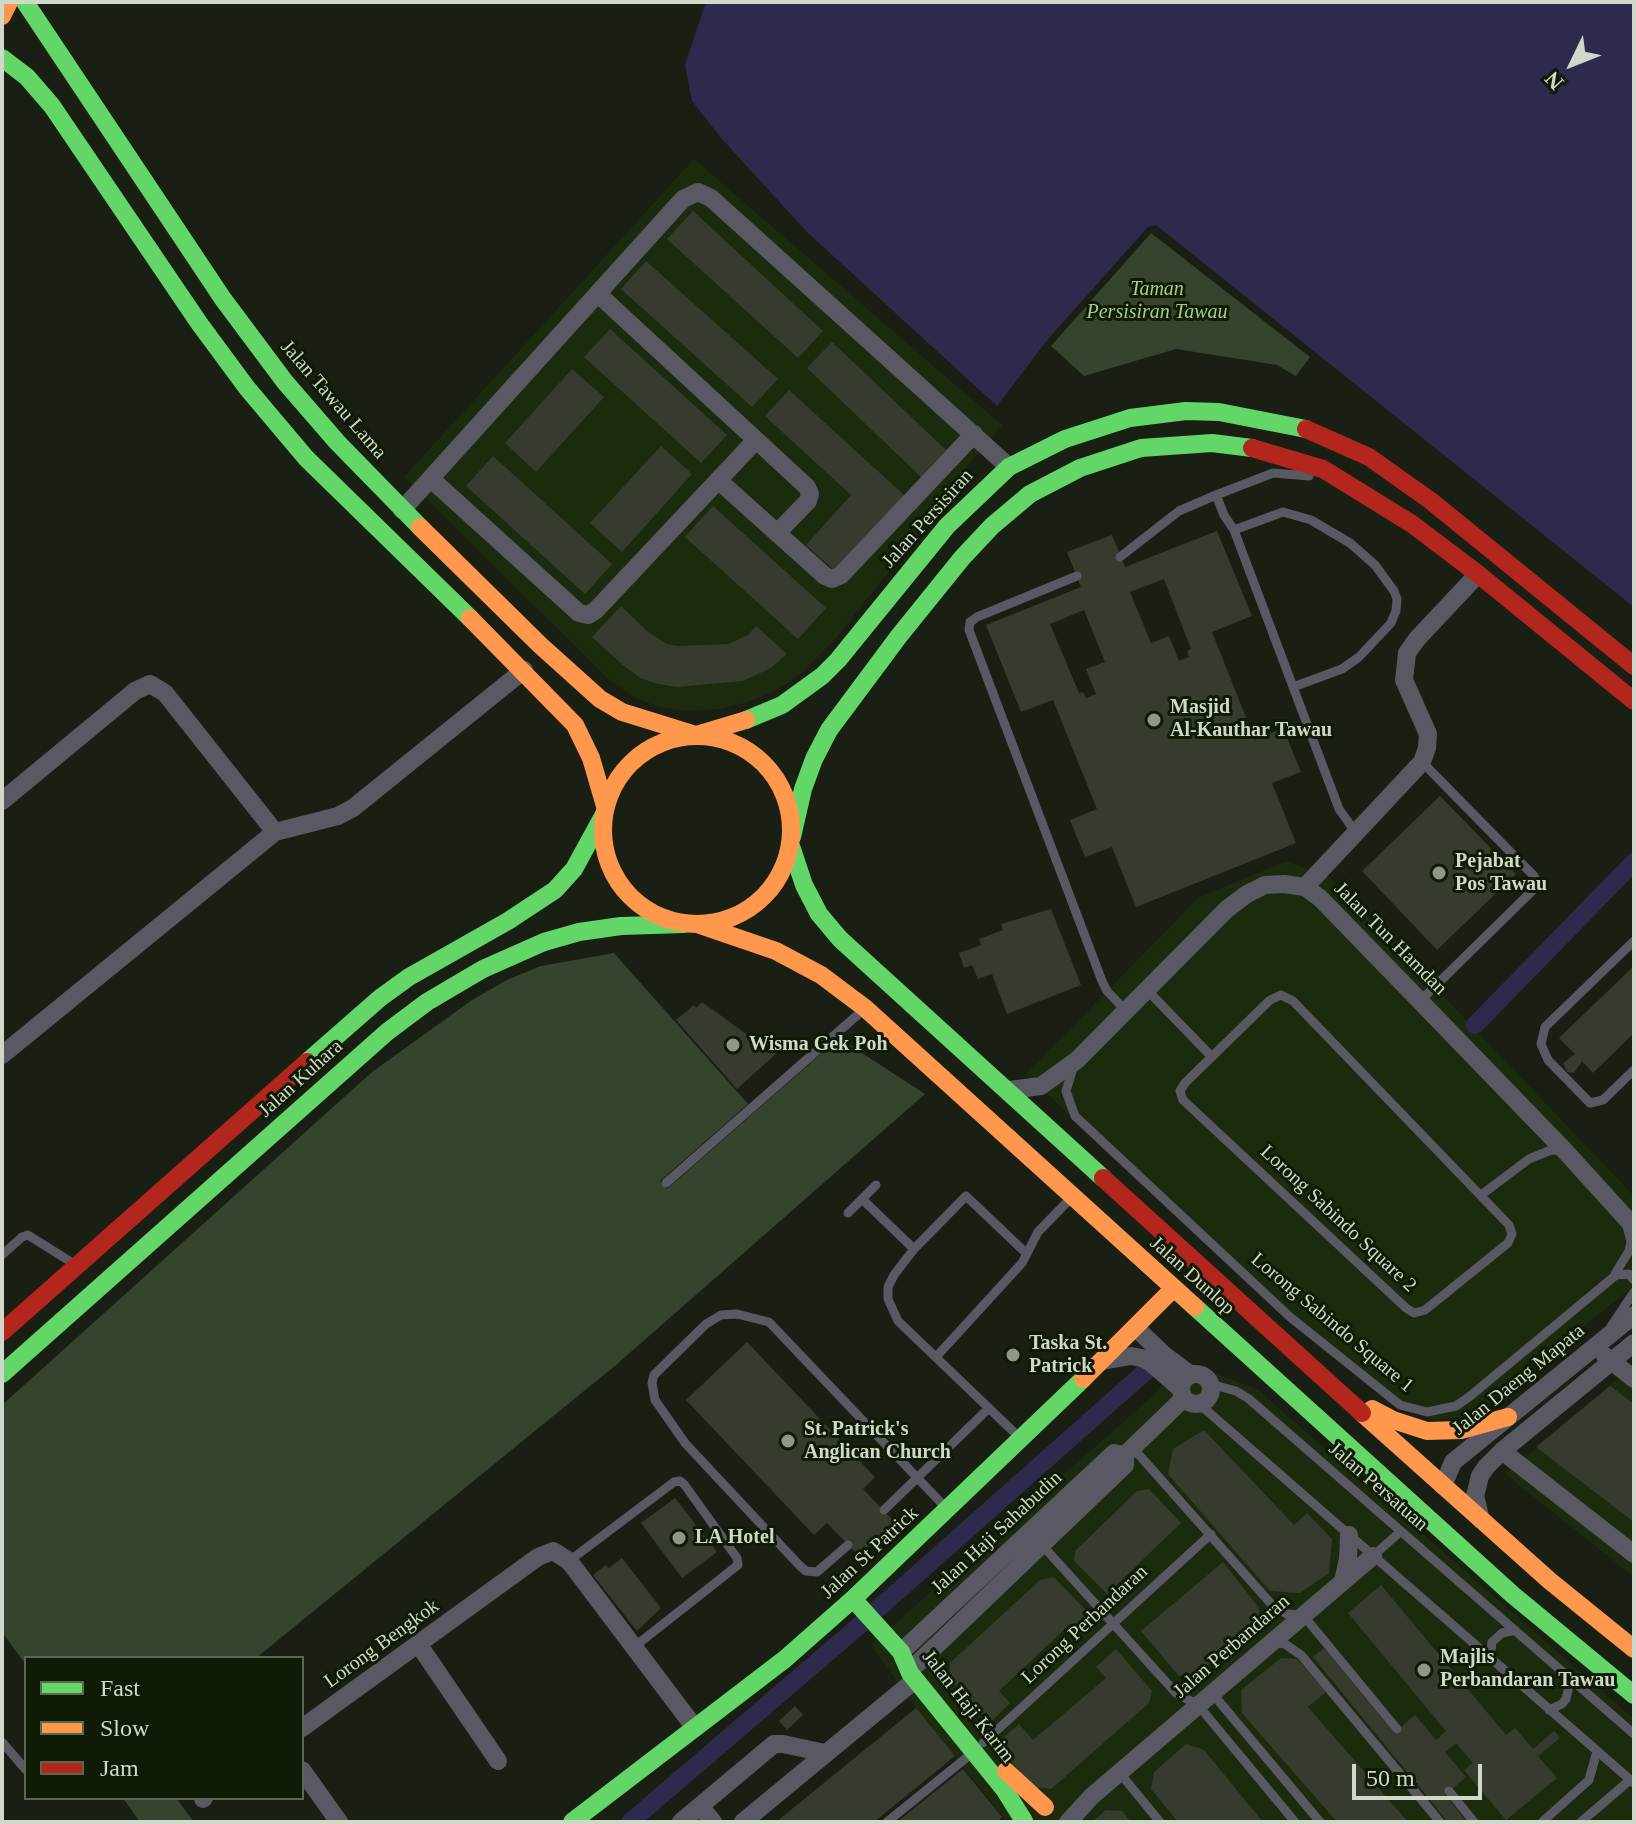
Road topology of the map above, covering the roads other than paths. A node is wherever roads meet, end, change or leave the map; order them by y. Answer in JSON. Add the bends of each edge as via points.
{"nodes":[{"id":1,"x":9,"y":2,"type":"edge"},
{"id":2,"x":25,"y":2,"type":"edge"},
{"id":3,"x":2,"y":16,"type":"edge"},
{"id":4,"x":2,"y":58,"type":"edge"},
{"id":5,"x":598,"y":294,"type":"junction"},
{"id":6,"x":974,"y":434,"type":"junction"},
{"id":7,"x":756,"y":440,"type":"junction"},
{"id":8,"x":1009,"y":467,"type":"junction"},
{"id":9,"x":431,"y":479,"type":"junction"},
{"id":10,"x":718,"y":480,"type":"junction"},
{"id":11,"x":1359,"y":489,"type":"junction"},
{"id":12,"x":1216,"y":495,"type":"junction"},
{"id":13,"x":402,"y":510,"type":"junction"},
{"id":14,"x":1234,"y":530,"type":"junction"},
{"id":15,"x":777,"y":533,"type":"junction"},
{"id":16,"x":1120,"y":557,"type":"dead end"},
{"id":17,"x":1478,"y":574,"type":"junction"},
{"id":18,"x":1077,"y":576,"type":"dead end"},
{"id":19,"x":1634,"y":666,"type":"edge"},
{"id":20,"x":524,"y":670,"type":"junction"},
{"id":21,"x":1293,"y":687,"type":"junction"},
{"id":22,"x":1634,"y":701,"type":"edge"},
{"id":23,"x":696,"y":735,"type":"junction"},
{"id":24,"x":1422,"y":762,"type":"junction"},
{"id":25,"x":2,"y":801,"type":"edge"},
{"id":26,"x":604,"y":811,"type":"junction"},
{"id":27,"x":275,"y":832,"type":"junction"},
{"id":28,"x":1356,"y":833,"type":"junction"},
{"id":29,"x":791,"y":841,"type":"junction"},
{"id":30,"x":1305,"y":887,"type":"junction"},
{"id":31,"x":692,"y":925,"type":"junction"},
{"id":32,"x":1634,"y":941,"type":"edge"},
{"id":33,"x":1147,"y":990,"type":"junction"},
{"id":34,"x":1420,"y":1001,"type":"junction"},
{"id":35,"x":865,"y":1008,"type":"junction"},
{"id":36,"x":1126,"y":1011,"type":"junction"},
{"id":37,"x":2,"y":1055,"type":"edge"},
{"id":38,"x":1212,"y":1057,"type":"junction"},
{"id":39,"x":1077,"y":1060,"type":"junction"},
{"id":40,"x":1634,"y":1070,"type":"edge"},
{"id":41,"x":1009,"y":1090,"type":"junction"},
{"id":42,"x":1565,"y":1151,"type":"junction"},
{"id":43,"x":666,"y":1183,"type":"dead end"},
{"id":44,"x":876,"y":1185,"type":"dead end"},
{"id":45,"x":1481,"y":1195,"type":"junction"},
{"id":46,"x":1072,"y":1196,"type":"junction"},
{"id":47,"x":862,"y":1199,"type":"junction"},
{"id":48,"x":1134,"y":1208,"type":"junction"},
{"id":49,"x":848,"y":1213,"type":"dead end"},
{"id":50,"x":1629,"y":1221,"type":"edge"},
{"id":51,"x":914,"y":1249,"type":"junction"},
{"id":52,"x":1027,"y":1254,"type":"junction"},
{"id":53,"x":2,"y":1255,"type":"edge"},
{"id":54,"x":76,"y":1266,"type":"junction"},
{"id":55,"x":1612,"y":1278,"type":"junction"},
{"id":56,"x":1634,"y":1280,"type":"edge"},
{"id":57,"x":1173,"y":1289,"type":"junction"},
{"id":58,"x":1634,"y":1292,"type":"edge"},
{"id":59,"x":79,"y":1304,"type":"junction"},
{"id":60,"x":1634,"y":1315,"type":"edge"},
{"id":61,"x":1136,"y":1328,"type":"junction"},
{"id":62,"x":2,"y":1332,"type":"edge"},
{"id":63,"x":1598,"y":1344,"type":"junction"},
{"id":64,"x":2,"y":1345,"type":"edge"},
{"id":65,"x":1632,"y":1348,"type":"edge"},
{"id":66,"x":936,"y":1357,"type":"junction"},
{"id":67,"x":1102,"y":1361,"type":"junction"},
{"id":68,"x":1612,"y":1361,"type":"junction"},
{"id":69,"x":2,"y":1374,"type":"edge"},
{"id":70,"x":1634,"y":1379,"type":"edge"},
{"id":71,"x":1210,"y":1384,"type":"joint"},
{"id":72,"x":1189,"y":1391,"type":"junction"},
{"id":73,"x":1340,"y":1393,"type":"junction"},
{"id":74,"x":989,"y":1408,"type":"junction"},
{"id":75,"x":1508,"y":1417,"type":"junction"},
{"id":76,"x":1022,"y":1440,"type":"junction"},
{"id":77,"x":1129,"y":1451,"type":"junction"},
{"id":78,"x":1502,"y":1451,"type":"junction"},
{"id":79,"x":918,"y":1478,"type":"junction"},
{"id":80,"x":1443,"y":1486,"type":"junction"},
{"id":81,"x":884,"y":1510,"type":"dead end"},
{"id":82,"x":948,"y":1510,"type":"junction"},
{"id":83,"x":1481,"y":1520,"type":"junction"},
{"id":84,"x":1401,"y":1531,"type":"junction"},
{"id":85,"x":1211,"y":1534,"type":"junction"},
{"id":86,"x":1349,"y":1535,"type":"junction"},
{"id":87,"x":848,"y":1545,"type":"dead end"},
{"id":88,"x":1042,"y":1545,"type":"junction"},
{"id":89,"x":1634,"y":1554,"type":"edge"},
{"id":90,"x":1373,"y":1556,"type":"junction"},
{"id":91,"x":569,"y":1561,"type":"junction"},
{"id":92,"x":1343,"y":1581,"type":"junction"},
{"id":93,"x":1513,"y":1595,"type":"junction"},
{"id":94,"x":853,"y":1599,"type":"junction"},
{"id":95,"x":1303,"y":1615,"type":"junction"},
{"id":96,"x":1113,"y":1624,"type":"junction"},
{"id":97,"x":1515,"y":1630,"type":"junction"},
{"id":98,"x":921,"y":1633,"type":"junction"},
{"id":99,"x":1272,"y":1642,"type":"junction"},
{"id":100,"x":419,"y":1645,"type":"junction"},
{"id":101,"x":634,"y":1647,"type":"junction"},
{"id":102,"x":935,"y":1648,"type":"junction"},
{"id":103,"x":1634,"y":1649,"type":"edge"},
{"id":104,"x":901,"y":1652,"type":"junction"},
{"id":105,"x":1490,"y":1658,"type":"junction"},
{"id":106,"x":917,"y":1672,"type":"junction"},
{"id":107,"x":1566,"y":1675,"type":"junction"},
{"id":108,"x":1634,"y":1695,"type":"edge"},
{"id":109,"x":1205,"y":1699,"type":"junction"},
{"id":110,"x":1549,"y":1710,"type":"junction"},
{"id":111,"x":304,"y":1727,"type":"edge"},
{"id":112,"x":695,"y":1728,"type":"junction"},
{"id":113,"x":1397,"y":1729,"type":"dead end"},
{"id":114,"x":1634,"y":1734,"type":"edge"},
{"id":115,"x":2,"y":1742,"type":"edge"},
{"id":116,"x":978,"y":1748,"type":"junction"},
{"id":117,"x":1597,"y":1751,"type":"junction"},
{"id":118,"x":825,"y":1753,"type":"junction"},
{"id":119,"x":498,"y":1761,"type":"dead end"},
{"id":120,"x":24,"y":1768,"type":"edge"},
{"id":121,"x":1119,"y":1772,"type":"junction"},
{"id":122,"x":304,"y":1773,"type":"edge"},
{"id":123,"x":1632,"y":1781,"type":"edge"},
{"id":124,"x":1449,"y":1791,"type":"dead end"},
{"id":125,"x":700,"y":1806,"type":"junction"},
{"id":126,"x":1058,"y":1815,"type":"edge"},
{"id":127,"x":339,"y":1822,"type":"edge"},
{"id":128,"x":572,"y":1822,"type":"edge"},
{"id":129,"x":681,"y":1822,"type":"edge"},
{"id":130,"x":713,"y":1822,"type":"edge"},
{"id":131,"x":743,"y":1822,"type":"edge"},
{"id":132,"x":887,"y":1822,"type":"edge"},
{"id":133,"x":1024,"y":1822,"type":"edge"},
{"id":134,"x":1160,"y":1822,"type":"edge"},
{"id":135,"x":1295,"y":1822,"type":"edge"},
{"id":136,"x":1320,"y":1822,"type":"edge"},
{"id":137,"x":1440,"y":1822,"type":"edge"},
{"id":138,"x":1474,"y":1822,"type":"edge"},
{"id":139,"x":1542,"y":1822,"type":"edge"},
{"id":140,"x":1581,"y":1822,"type":"edge"}],
"edges":[{"from":1,"to":3,"type":"main road"},
{"from":2,"to":13,"type":"main road","name":"Jalan Tawau Lama","via":[[223,299],[285,382]]},
{"from":4,"to":20,"type":"main road","via":[[52,106],[199,323],[306,458]]},
{"from":5,"to":6,"type":"street","via":[[683,199],[705,194]]},
{"from":5,"to":7,"type":"street"},
{"from":5,"to":9,"type":"street"},
{"from":6,"to":8,"type":"street"},
{"from":6,"to":15,"type":"street","via":[[837,578],[825,576]]},
{"from":7,"to":10,"type":"street"},
{"from":7,"to":15,"type":"street","via":[[810,494]]},
{"from":8,"to":19,"type":"main road","name":"Jalan Persisiran","via":[[1065,439],[1130,418],[1219,412],[1301,427],[1369,457],[1431,501]]},
{"from":8,"to":23,"type":"main road","name":"Jalan Persisiran","via":[[947,526],[822,676],[762,714]]},
{"from":9,"to":10,"type":"street","via":[[579,613],[588,615]]},
{"from":9,"to":13,"type":"street"},
{"from":10,"to":15,"type":"street"},
{"from":11,"to":12,"type":"lane","via":[[1283,472]]},
{"from":11,"to":17,"type":"main road"},
{"from":11,"to":29,"type":"main road","via":[[1282,455],[1212,443],[1141,448],[1080,468],[1030,494],[962,558],[842,710],[814,759]]},
{"from":12,"to":14,"type":"lane"},
{"from":12,"to":16,"type":"lane","via":[[1179,511]]},
{"from":13,"to":23,"type":"main road","name":"Jalan Tawau Lama","via":[[600,699],[622,712]]},
{"from":14,"to":21,"type":"lane"},
{"from":14,"to":21,"type":"lane","via":[[1283,512],[1311,520],[1350,543],[1394,591],[1391,623],[1359,657]]},
{"from":17,"to":22,"type":"main road"},
{"from":17,"to":24,"type":"street","via":[[1407,653],[1404,680],[1428,734]]},
{"from":18,"to":36,"type":"lane","via":[[977,617],[969,630],[1102,981]]},
{"from":20,"to":26,"type":"main road","via":[[575,725],[591,758]]},
{"from":20,"to":27,"type":"street","via":[[353,808]]},
{"from":21,"to":28,"type":"lane","via":[[1339,809]]},
{"from":23,"to":26,"type":"main road","via":[[666,740],[638,755],[617,777]]},
{"from":23,"to":29,"type":"main road","via":[[727,740],[754,755],[776,778],[789,806]]},
{"from":24,"to":28,"type":"street"},
{"from":24,"to":34,"type":"lane","via":[[1536,881],[1532,891]]},
{"from":25,"to":27,"type":"street","via":[[150,684],[165,693]]},
{"from":26,"to":31,"type":"main road","via":[[603,846],[613,874],[631,898],[655,915]]},
{"from":26,"to":54,"type":"main road","name":"Jalan Kuhara","via":[[574,869],[555,890],[380,998]]},
{"from":27,"to":37,"type":"street"},
{"from":28,"to":30,"type":"street"},
{"from":29,"to":31,"type":"main road","via":[[783,871],[759,902],[725,921]]},
{"from":29,"to":41,"type":"main road","name":"Jalan Dunlop","via":[[804,885],[840,939]]},
{"from":30,"to":33,"type":"street","name":"Jalan Tun Hamdan","via":[[1265,885],[1247,894]]},
{"from":30,"to":34,"type":"street","name":"Jalan Tun Hamdan"},
{"from":31,"to":35,"type":"main road","name":"Jalan Dunlop","via":[[776,951],[821,975]]},
{"from":31,"to":59,"type":"main road","name":"Jalan Kuhara","via":[[621,926],[544,942],[427,1002]]},
{"from":32,"to":40,"type":"lane","via":[[1545,1027],[1541,1044],[1548,1060],[1590,1103],[1603,1100]]},
{"from":33,"to":36,"type":"street","name":"Jalan Tun Hamdan"},
{"from":33,"to":38,"type":"lane"},
{"from":34,"to":42,"type":"street","name":"Jalan Tun Hamdan"},
{"from":35,"to":43,"type":"lane"},
{"from":35,"to":46,"type":"main road","name":"Jalan Dunlop"},
{"from":36,"to":39,"type":"street","name":"Jalan Tun Hamdan"},
{"from":38,"to":45,"type":"lane","name":"Lorong Sabindo Square 2","via":[[1270,1000],[1281,995],[1293,1001]]},
{"from":38,"to":45,"type":"lane","name":"Lorong Sabindo Square 2","via":[[1185,1083],[1180,1091],[1183,1100],[1414,1313],[1425,1310],[1508,1243],[1509,1225]]},
{"from":39,"to":41,"type":"street","name":"Jalan Tun Hamdan","via":[[1041,1086]]},
{"from":39,"to":55,"type":"lane","name":"Lorong Sabindo Square 1","via":[[1066,1091],[1075,1116],[1290,1317],[1400,1405],[1427,1412],[1456,1406]]},
{"from":41,"to":48,"type":"main road","name":"Jalan Dunlop"},
{"from":42,"to":45,"type":"lane","via":[[1551,1150],[1529,1159]]},
{"from":42,"to":50,"type":"street","name":"Jalan Tun Hamdan"},
{"from":44,"to":47,"type":"lane"},
{"from":46,"to":52,"type":"lane","via":[[1038,1232]]},
{"from":46,"to":57,"type":"main road","name":"Jalan Dunlop"},
{"from":47,"to":49,"type":"lane"},
{"from":47,"to":51,"type":"lane"},
{"from":48,"to":57,"type":"main road","via":[[1164,1249]]},
{"from":48,"to":73,"type":"main road","name":"Jalan Dunlop"},
{"from":50,"to":55,"type":"lane","via":[[1629,1251]]},
{"from":51,"to":52,"type":"lane","via":[[966,1196]]},
{"from":51,"to":66,"type":"lane","via":[[894,1275],[888,1299],[898,1321]]},
{"from":52,"to":66,"type":"lane"},
{"from":53,"to":54,"type":"lane","via":[[28,1235]]},
{"from":54,"to":62,"type":"main road","name":"Jalan Kuhara"},
{"from":55,"to":56,"type":"lane","via":[[1625,1273]]},
{"from":57,"to":61,"type":"main road","name":"Jalan St Patrick"},
{"from":57,"to":93,"type":"main road","name":"Jalan Dunlop"},
{"from":58,"to":63,"type":"lane"},
{"from":59,"to":64,"type":"main road","via":[[16,1343]]},
{"from":59,"to":69,"type":"main road","name":"Jalan Kuhara"},
{"from":60,"to":63,"type":"street","name":"Jalan Daeng Mapata"},
{"from":61,"to":67,"type":"main road","name":"Jalan St Patrick"},
{"from":61,"to":72,"type":"street","via":[[1164,1355]]},
{"from":63,"to":68,"type":"street"},
{"from":63,"to":75,"type":"street","name":"Jalan Daeng Mapata"},
{"from":65,"to":68,"type":"street"},
{"from":66,"to":74,"type":"lane"},
{"from":67,"to":72,"type":"street","via":[[1142,1358]]},
{"from":67,"to":76,"type":"main road","name":"Jalan St Patrick"},
{"from":68,"to":70,"type":"street"},
{"from":68,"to":78,"type":"street"},
{"from":71,"to":72,"type":"street","via":[[1204,1377]]},
{"from":71,"to":84,"type":"lane","name":"Jalan Persatuan","via":[[1249,1399]]},
{"from":72,"to":77,"type":"street","name":"Jalan Haji Sahabudin"},
{"from":72,"to":86,"type":"lane"},
{"from":73,"to":75,"type":"main road","via":[[1427,1431],[1461,1430]]},
{"from":73,"to":80,"type":"main road","name":"Jalan Dunlop"},
{"from":74,"to":76,"type":"lane"},
{"from":74,"to":79,"type":"lane"},
{"from":75,"to":80,"type":"street","name":"Jalan Daeng Mapata","via":[[1453,1462]]},
{"from":76,"to":82,"type":"main road","name":"Jalan St Patrick"},
{"from":77,"to":85,"type":"lane"},
{"from":77,"to":88,"type":"street","name":"Jalan Haji Sahabudin","via":[[1125,1465]]},
{"from":77,"to":98,"type":"street","name":"Jalan Haji Sahabudin","via":[[1114,1453]]},
{"from":78,"to":83,"type":"street","via":[[1477,1485]]},
{"from":78,"to":89,"type":"street"},
{"from":79,"to":81,"type":"lane"},
{"from":79,"to":82,"type":"lane"},
{"from":79,"to":87,"type":"lane","via":[[769,1322],[721,1315],[659,1367],[652,1392],[685,1443],[800,1566],[817,1572]]},
{"from":80,"to":83,"type":"main road","name":"Jalan Dunlop"},
{"from":80,"to":93,"type":"main road","via":[[1445,1515]]},
{"from":82,"to":94,"type":"main road","name":"Jalan St Patrick"},
{"from":83,"to":103,"type":"main road","name":"Jalan Dunlop"},
{"from":84,"to":90,"type":"lane","name":"Jalan Perbandaran"},
{"from":84,"to":97,"type":"lane","name":"Jalan Persatuan"},
{"from":85,"to":95,"type":"lane","via":[[1273,1606]]},
{"from":85,"to":96,"type":"lane","name":"Lorong Perbandaran"},
{"from":86,"to":90,"type":"lane"},
{"from":86,"to":92,"type":"street"},
{"from":88,"to":96,"type":"lane"},
{"from":88,"to":102,"type":"street","name":"Jalan Haji Sahabudin"},
{"from":90,"to":92,"type":"street","name":"Jalan Perbandaran"},
{"from":90,"to":105,"type":"lane"},
{"from":91,"to":100,"type":"street","name":"Lorong Bengkok","via":[[548,1551]]},
{"from":91,"to":101,"type":"street"},
{"from":91,"to":101,"type":"lane","via":[[674,1482],[684,1484],[738,1565]]},
{"from":92,"to":95,"type":"street","name":"Jalan Perbandaran"},
{"from":93,"to":108,"type":"main road","name":"Jalan Dunlop"},
{"from":94,"to":104,"type":"main road","name":"Jalan Haji Karim"},
{"from":94,"to":112,"type":"main road","name":"Jalan St Patrick"},
{"from":95,"to":99,"type":"street","name":"Jalan Perbandaran"},
{"from":95,"to":113,"type":"lane"},
{"from":96,"to":109,"type":"lane","via":[[1176,1693]]},
{"from":96,"to":116,"type":"lane","name":"Lorong Perbandaran"},
{"from":97,"to":105,"type":"lane","via":[[1492,1642]]},
{"from":97,"to":107,"type":"lane","name":"Jalan Persatuan"},
{"from":98,"to":102,"type":"street"},
{"from":98,"to":104,"type":"street","name":"Jalan Haji Sahabudin"},
{"from":99,"to":109,"type":"street","name":"Jalan Perbandaran"},
{"from":99,"to":137,"type":"lane","via":[[1301,1655]]},
{"from":100,"to":111,"type":"street","name":"Lorong Bengkok"},
{"from":100,"to":119,"type":"street"},
{"from":101,"to":112,"type":"street"},
{"from":102,"to":106,"type":"street","name":"Jalan Haji Sahabudin"},
{"from":104,"to":106,"type":"main road","name":"Jalan Haji Karim"},
{"from":105,"to":110,"type":"lane"},
{"from":106,"to":116,"type":"main road","name":"Jalan Haji Karim"},
{"from":106,"to":118,"type":"street","name":"Jalan Haji Sahabudin"},
{"from":107,"to":110,"type":"lane","via":[[1566,1699]]},
{"from":107,"to":114,"type":"lane","name":"Jalan Persatuan"},
{"from":109,"to":121,"type":"street","name":"Jalan Perbandaran"},
{"from":109,"to":135,"type":"lane"},
{"from":109,"to":136,"type":"lane"},
{"from":110,"to":117,"type":"lane"},
{"from":112,"to":128,"type":"main road","name":"Jalan St Patrick"},
{"from":115,"to":120,"type":"lane"},
{"from":116,"to":126,"type":"main road","name":"Jalan Haji Karim"},
{"from":116,"to":132,"type":"lane","name":"Lorong Perbandaran"},
{"from":116,"to":133,"type":"main road","name":"Jalan Haji Karim"},
{"from":117,"to":123,"type":"lane"},
{"from":117,"to":139,"type":"lane","via":[[1589,1780]]},
{"from":118,"to":125,"type":"street","via":[[774,1744]]},
{"from":118,"to":131,"type":"street","name":"Jalan Haji Sahabudin"},
{"from":121,"to":126,"type":"street","name":"Jalan Perbandaran","via":[[1092,1796]]},
{"from":121,"to":134,"type":"lane"},
{"from":122,"to":127,"type":"street"},
{"from":123,"to":140,"type":"lane"},
{"from":124,"to":138,"type":"lane"},
{"from":125,"to":129,"type":"street"},
{"from":125,"to":130,"type":"street"},
{"from":126,"to":133,"type":"main road","via":[[1032,1810]]}]}
